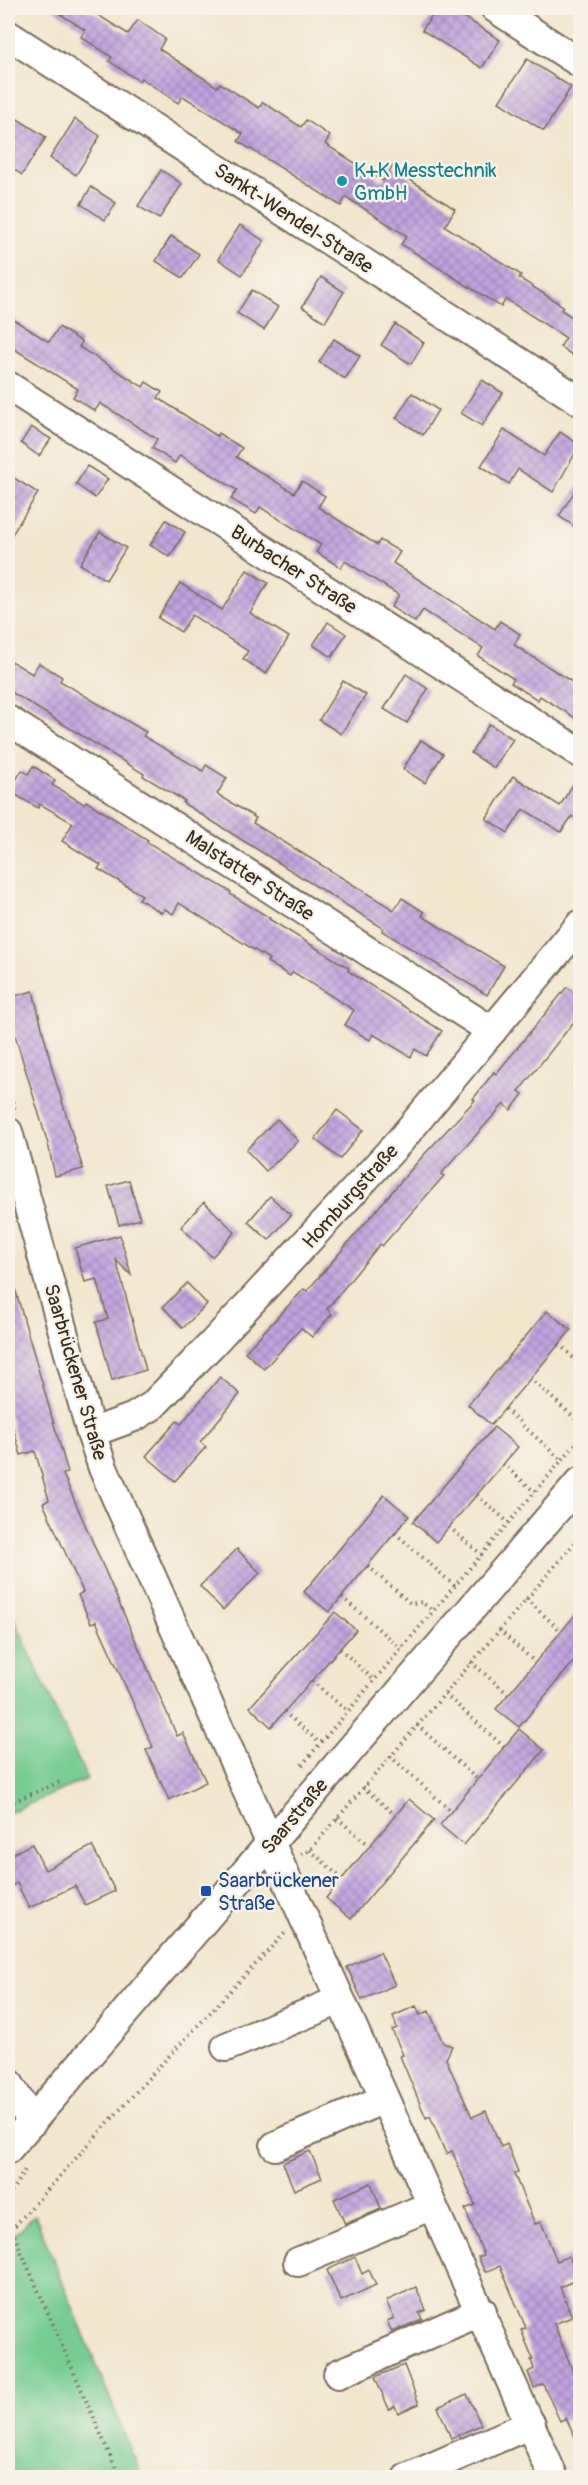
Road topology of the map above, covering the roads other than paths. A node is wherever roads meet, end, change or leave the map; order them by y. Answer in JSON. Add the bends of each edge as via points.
{"nodes":[{"id":1,"x":495,"y":8,"type":"edge"},
{"id":2,"x":8,"y":35,"type":"edge"},
{"id":3,"x":580,"y":63,"type":"edge"},
{"id":4,"x":8,"y":386,"type":"edge"},
{"id":5,"x":580,"y":401,"type":"edge"},
{"id":6,"x":8,"y":720,"type":"edge"},
{"id":7,"x":580,"y":753,"type":"edge"},
{"id":8,"x":580,"y":925,"type":"edge"},
{"id":9,"x":492,"y":1031,"type":"junction"},
{"id":10,"x":12,"y":1125,"type":"edge"},
{"id":11,"x":91,"y":1433,"type":"junction"},
{"id":12,"x":579,"y":1492,"type":"edge"},
{"id":13,"x":276,"y":1853,"type":"junction"},
{"id":14,"x":339,"y":2000,"type":"junction"},
{"id":15,"x":226,"y":2047,"type":"dead end"},
{"id":16,"x":8,"y":2082,"type":"edge"},
{"id":17,"x":384,"y":2099,"type":"junction"},
{"id":18,"x":32,"y":2122,"type":"junction"},
{"id":19,"x":275,"y":2146,"type":"dead end"},
{"id":20,"x":18,"y":2157,"type":"edge"},
{"id":21,"x":432,"y":2205,"type":"junction"},
{"id":22,"x":298,"y":2262,"type":"dead end"},
{"id":23,"x":482,"y":2311,"type":"junction"},
{"id":24,"x":338,"y":2374,"type":"dead end"},
{"id":25,"x":531,"y":2424,"type":"junction"},
{"id":26,"x":407,"y":2478,"type":"edge"},
{"id":27,"x":554,"y":2478,"type":"edge"}],
"edges":[{"from":1,"to":3,"type":"street"},
{"from":2,"to":5,"type":"street","name":"Sankt-Wendel-Straße"},
{"from":4,"to":7,"type":"street","name":"Burbacher Straße"},
{"from":6,"to":9,"type":"street","name":"Malstatter Straße"},
{"from":8,"to":9,"type":"street","name":"Homburgstraße"},
{"from":9,"to":11,"type":"street","name":"Homburgstraße","via":[[399,1142],[152,1406],[135,1417]]},
{"from":10,"to":11,"type":"street","name":"Saarbrückener Straße"},
{"from":11,"to":13,"type":"street","name":"Saarbrückener Straße","via":[[103,1468]]},
{"from":12,"to":13,"type":"street","name":"Saarstraße"},
{"from":13,"to":14,"type":"street","name":"Saarbrückener Straße"},
{"from":13,"to":18,"type":"street","name":"Saarstraße"},
{"from":14,"to":15,"type":"street"},
{"from":14,"to":17,"type":"street","name":"Saarbrückener Straße"},
{"from":16,"to":18,"type":"street"},
{"from":17,"to":19,"type":"street"},
{"from":17,"to":21,"type":"street","name":"Saarbrückener Straße"},
{"from":18,"to":20,"type":"street","name":"Saarstraße"},
{"from":21,"to":22,"type":"street"},
{"from":21,"to":23,"type":"street","name":"Saarbrückener Straße"},
{"from":23,"to":24,"type":"street"},
{"from":23,"to":25,"type":"street","name":"Saarbrückener Straße"},
{"from":25,"to":26,"type":"street"},
{"from":25,"to":27,"type":"street","name":"Saarbrückener Straße"}]}
